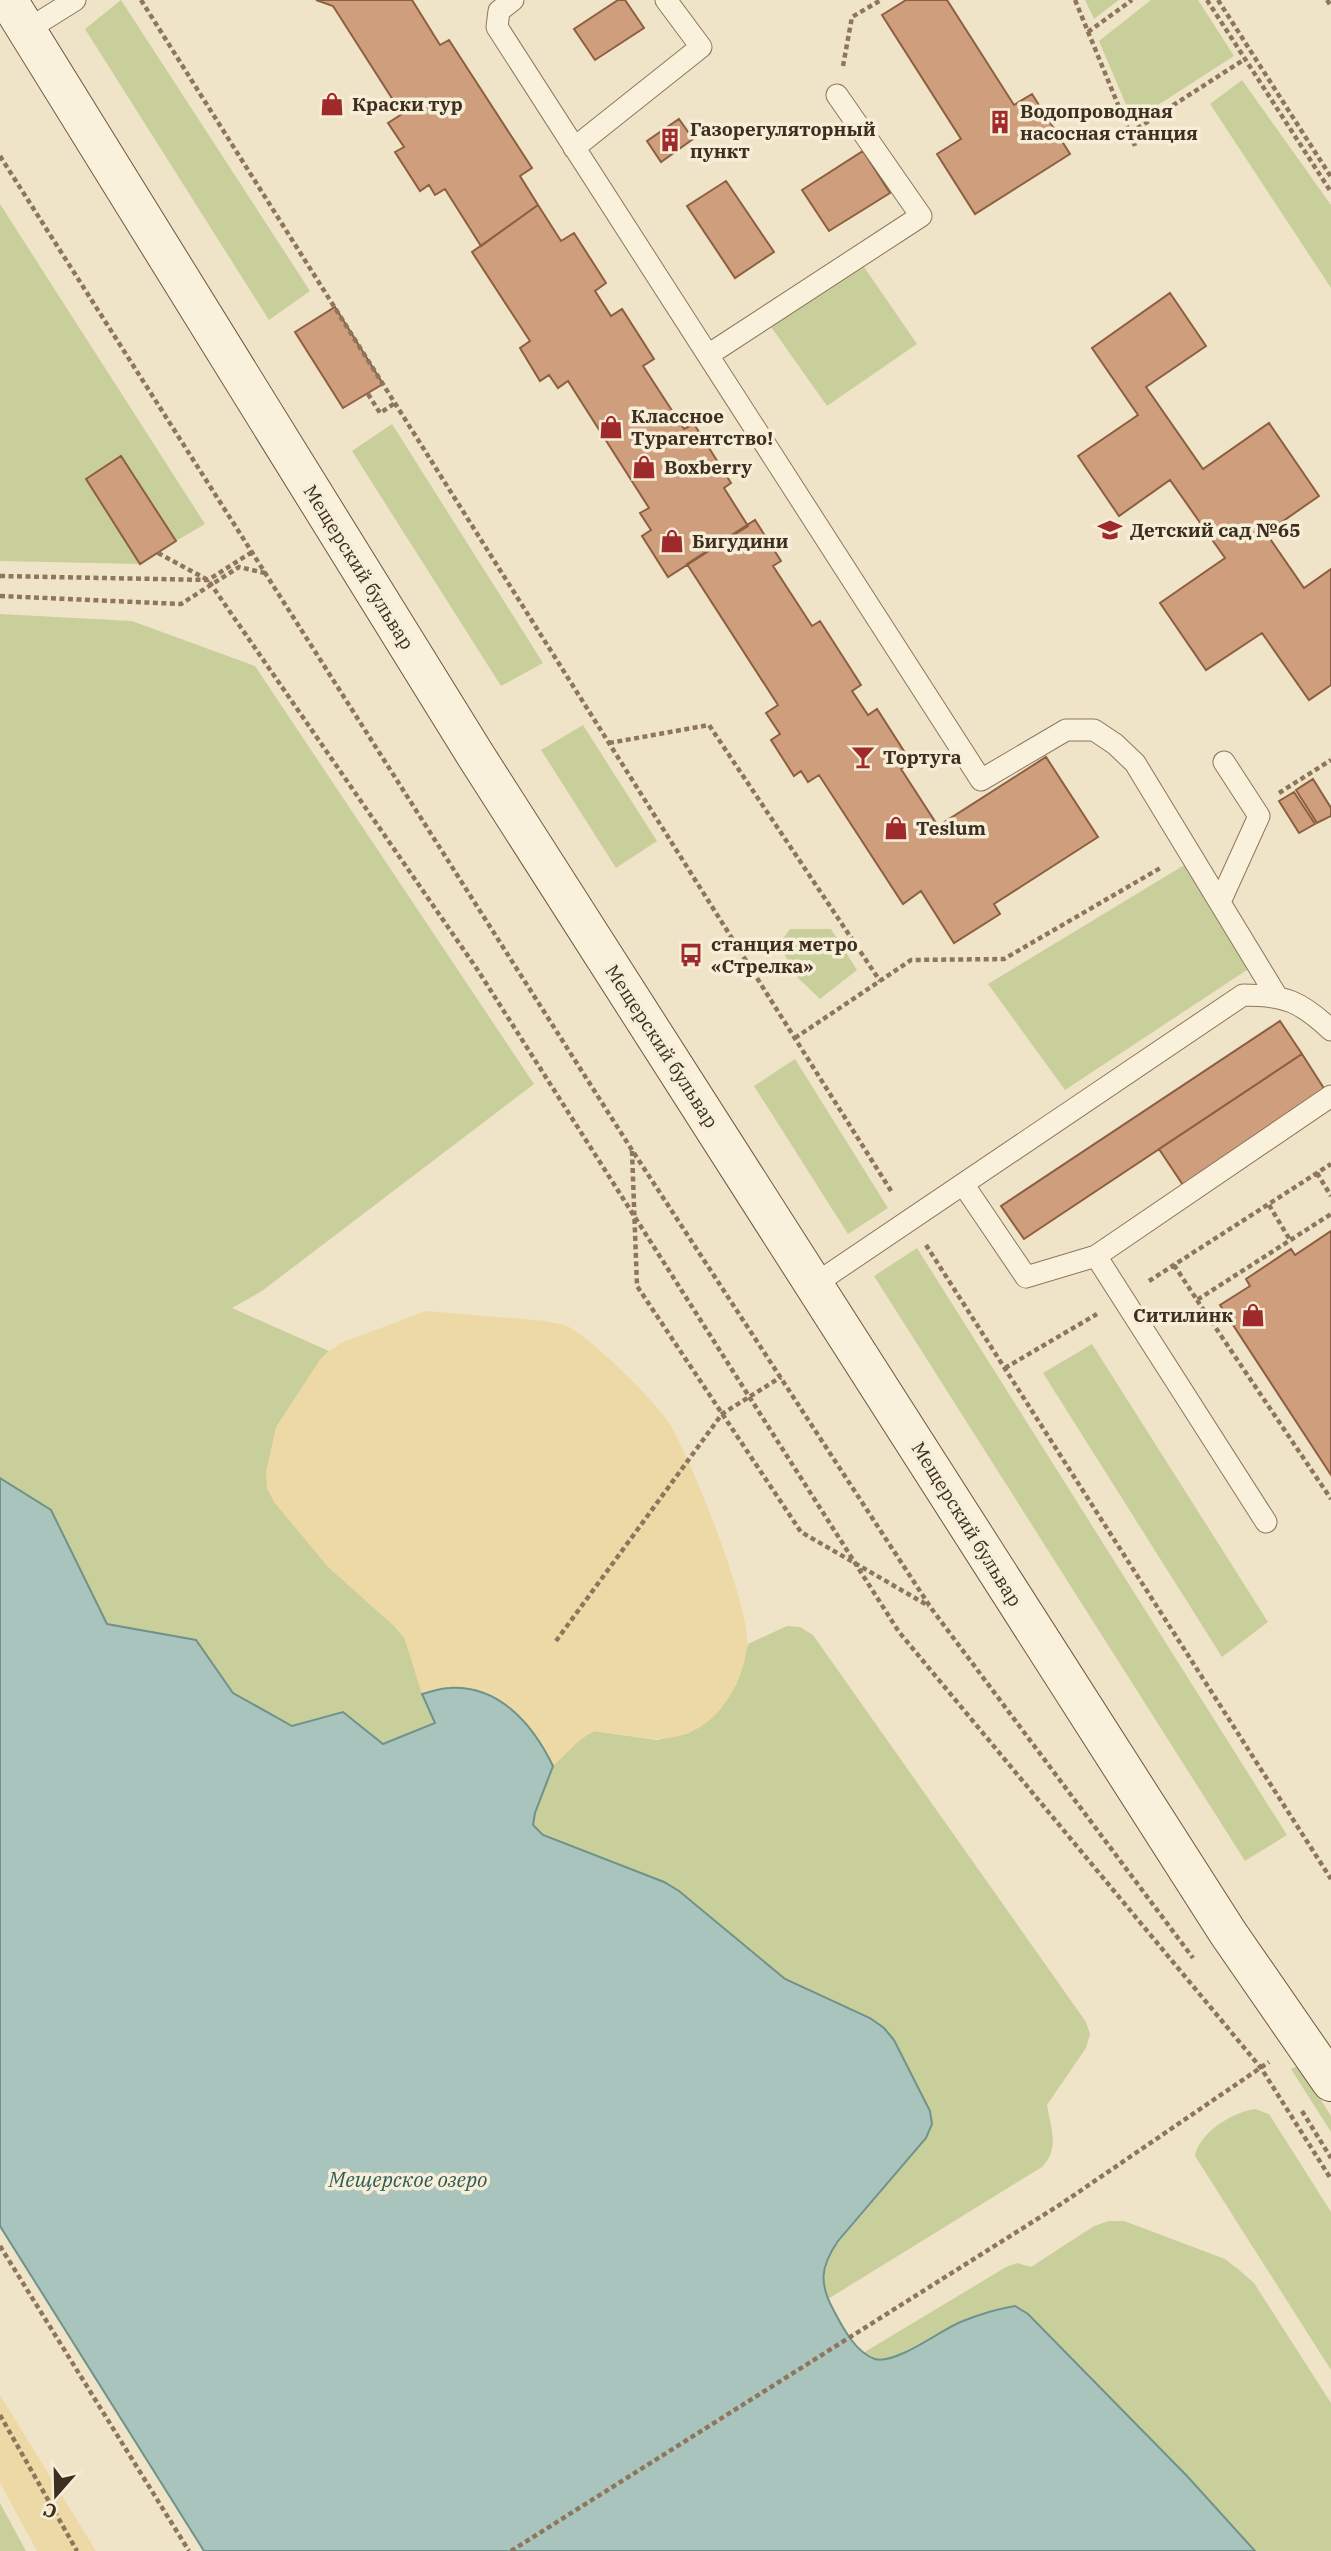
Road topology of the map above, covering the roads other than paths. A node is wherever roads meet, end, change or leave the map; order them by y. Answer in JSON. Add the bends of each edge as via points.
{"nodes":[{"id":1,"x":75,"y":0,"type":"edge"},
{"id":2,"x":513,"y":0,"type":"edge"},
{"id":3,"x":666,"y":0,"type":"edge"},
{"id":4,"x":18,"y":15,"type":"edge"},
{"id":5,"x":837,"y":95,"type":"road end"},
{"id":6,"x":575,"y":148,"type":"junction"},
{"id":7,"x":708,"y":355,"type":"junction"},
{"id":8,"x":1224,"y":762,"type":"dead end"},
{"id":9,"x":1220,"y":902,"type":"junction"},
{"id":10,"x":1276,"y":995,"type":"junction"},
{"id":11,"x":1331,"y":1030,"type":"edge"},
{"id":12,"x":1331,"y":1096,"type":"edge"},
{"id":13,"x":963,"y":1184,"type":"junction"},
{"id":14,"x":1096,"y":1256,"type":"junction"},
{"id":15,"x":815,"y":1284,"type":"junction"},
{"id":16,"x":1266,"y":1522,"type":"dead end"},
{"id":17,"x":1331,"y":2082,"type":"edge"}],
"edges":[{"from":1,"to":4,"type":"lane"},
{"from":2,"to":6,"type":"lane","via":[[499,11],[497,27]]},
{"from":3,"to":6,"type":"lane","via":[[701,47]]},
{"from":4,"to":15,"type":"main road","name":"Мещерский бульвар","via":[[476,756]]},
{"from":5,"to":7,"type":"lane","via":[[921,216]]},
{"from":6,"to":7,"type":"lane"},
{"from":7,"to":9,"type":"lane","via":[[981,780],[1066,730],[1094,730],[1135,763]]},
{"from":8,"to":9,"type":"lane","via":[[1259,816]]},
{"from":9,"to":10,"type":"lane"},
{"from":10,"to":11,"type":"lane","via":[[1311,1012]]},
{"from":10,"to":13,"type":"lane","via":[[1243,995]]},
{"from":12,"to":14,"type":"lane"},
{"from":13,"to":14,"type":"lane","via":[[1026,1277]]},
{"from":13,"to":15,"type":"lane"},
{"from":14,"to":16,"type":"lane"},
{"from":15,"to":17,"type":"main road","name":"Мещерский бульвар","via":[[1228,1933]]}]}
